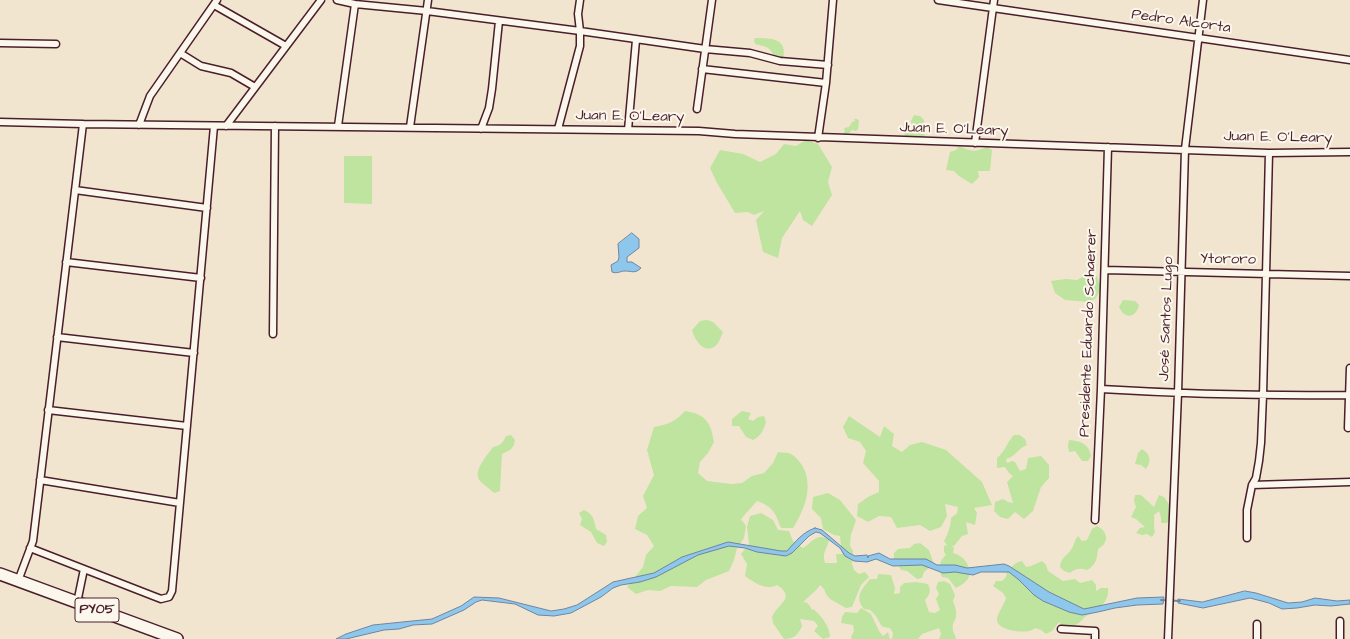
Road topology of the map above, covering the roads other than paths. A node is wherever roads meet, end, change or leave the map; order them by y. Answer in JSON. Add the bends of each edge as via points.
{"nodes":[{"id":1,"x":321,"y":0,"type":"edge"},
{"id":2,"x":337,"y":0,"type":"edge"},
{"id":3,"x":428,"y":0,"type":"edge"},
{"id":4,"x":580,"y":0,"type":"edge"},
{"id":5,"x":712,"y":0,"type":"edge"},
{"id":6,"x":833,"y":0,"type":"edge"},
{"id":7,"x":938,"y":0,"type":"edge"},
{"id":8,"x":994,"y":0,"type":"edge"},
{"id":9,"x":1203,"y":0,"type":"edge"},
{"id":10,"x":216,"y":2,"type":"edge"},
{"id":11,"x":355,"y":4,"type":"junction"},
{"id":12,"x":993,"y":7,"type":"junction"},
{"id":13,"x":427,"y":11,"type":"junction"},
{"id":14,"x":499,"y":21,"type":"junction"},
{"id":15,"x":580,"y":31,"type":"junction"},
{"id":16,"x":1198,"y":37,"type":"junction"},
{"id":17,"x":636,"y":40,"type":"junction"},
{"id":18,"x":0,"y":43,"type":"edge"},
{"id":19,"x":56,"y":44,"type":"dead end"},
{"id":20,"x":286,"y":46,"type":"junction"},
{"id":21,"x":705,"y":49,"type":"junction"},
{"id":22,"x":180,"y":53,"type":"junction"},
{"id":23,"x":1350,"y":60,"type":"edge"},
{"id":24,"x":828,"y":65,"type":"junction"},
{"id":25,"x":702,"y":69,"type":"junction"},
{"id":26,"x":826,"y":83,"type":"junction"},
{"id":27,"x":255,"y":87,"type":"junction"},
{"id":28,"x":697,"y":109,"type":"dead end"},
{"id":29,"x":0,"y":122,"type":"edge"},
{"id":30,"x":83,"y":124,"type":"junction"},
{"id":31,"x":139,"y":125,"type":"junction"},
{"id":32,"x":214,"y":126,"type":"junction"},
{"id":33,"x":226,"y":126,"type":"junction"},
{"id":34,"x":274,"y":126,"type":"junction"},
{"id":35,"x":338,"y":126,"type":"junction"},
{"id":36,"x":410,"y":127,"type":"junction"},
{"id":37,"x":481,"y":129,"type":"junction"},
{"id":38,"x":558,"y":129,"type":"junction"},
{"id":39,"x":628,"y":130,"type":"junction"},
{"id":40,"x":818,"y":138,"type":"junction"},
{"id":41,"x":975,"y":143,"type":"junction"},
{"id":42,"x":1108,"y":148,"type":"junction"},
{"id":43,"x":1185,"y":149,"type":"junction"},
{"id":44,"x":1350,"y":152,"type":"edge"},
{"id":45,"x":1269,"y":153,"type":"junction"},
{"id":46,"x":75,"y":190,"type":"junction"},
{"id":47,"x":207,"y":208,"type":"junction"},
{"id":48,"x":66,"y":262,"type":"junction"},
{"id":49,"x":1105,"y":270,"type":"junction"},
{"id":50,"x":1181,"y":272,"type":"junction"},
{"id":51,"x":1265,"y":274,"type":"junction"},
{"id":52,"x":1350,"y":276,"type":"edge"},
{"id":53,"x":201,"y":278,"type":"junction"},
{"id":54,"x":273,"y":334,"type":"dead end"},
{"id":55,"x":57,"y":337,"type":"junction"},
{"id":56,"x":194,"y":353,"type":"junction"},
{"id":57,"x":1350,"y":368,"type":"edge"},
{"id":58,"x":1101,"y":389,"type":"junction"},
{"id":59,"x":1178,"y":393,"type":"junction"},
{"id":60,"x":1350,"y":395,"type":"edge"},
{"id":61,"x":1263,"y":396,"type":"junction"},
{"id":62,"x":48,"y":410,"type":"junction"},
{"id":63,"x":187,"y":426,"type":"junction"},
{"id":64,"x":1348,"y":428,"type":"dead end"},
{"id":65,"x":40,"y":480,"type":"junction"},
{"id":66,"x":1350,"y":482,"type":"edge"},
{"id":67,"x":1252,"y":485,"type":"junction"},
{"id":68,"x":180,"y":503,"type":"junction"},
{"id":69,"x":1095,"y":520,"type":"dead end"},
{"id":70,"x":1247,"y":538,"type":"dead end"},
{"id":71,"x":30,"y":548,"type":"junction"},
{"id":72,"x":84,"y":569,"type":"junction"},
{"id":73,"x":0,"y":574,"type":"edge"},
{"id":74,"x":18,"y":581,"type":"junction"},
{"id":75,"x":77,"y":603,"type":"junction"},
{"id":76,"x":1340,"y":621,"type":"dead end"},
{"id":77,"x":1257,"y":624,"type":"dead end"},
{"id":78,"x":1061,"y":629,"type":"dead end"},
{"id":79,"x":177,"y":639,"type":"edge"},
{"id":80,"x":1095,"y":639,"type":"edge"},
{"id":81,"x":1168,"y":639,"type":"edge"},
{"id":82,"x":1257,"y":639,"type":"edge"},
{"id":83,"x":1340,"y":639,"type":"edge"}],
"edges":[{"from":1,"to":20,"type":"street"},
{"from":2,"to":11,"type":"street"},
{"from":3,"to":13,"type":"street"},
{"from":4,"to":15,"type":"street"},
{"from":5,"to":21,"type":"street"},
{"from":6,"to":24,"type":"street"},
{"from":7,"to":12,"type":"street","name":"Pedro Alcorta"},
{"from":8,"to":12,"type":"street"},
{"from":9,"to":16,"type":"street","name":"José Santos Lugo"},
{"from":10,"to":20,"type":"street"},
{"from":10,"to":22,"type":"street"},
{"from":11,"to":13,"type":"street"},
{"from":11,"to":35,"type":"street"},
{"from":12,"to":16,"type":"street","name":"Pedro Alcorta"},
{"from":12,"to":41,"type":"street"},
{"from":13,"to":14,"type":"street"},
{"from":13,"to":36,"type":"street"},
{"from":14,"to":15,"type":"street"},
{"from":14,"to":37,"type":"street","via":[[489,108]]},
{"from":15,"to":17,"type":"street"},
{"from":15,"to":38,"type":"street","via":[[580,46]]},
{"from":16,"to":23,"type":"street","name":"Pedro Alcorta"},
{"from":16,"to":43,"type":"street","name":"José Santos Lugo"},
{"from":17,"to":21,"type":"street"},
{"from":17,"to":39,"type":"street"},
{"from":18,"to":19,"type":"street"},
{"from":20,"to":27,"type":"street"},
{"from":21,"to":24,"type":"street","via":[[750,53],[780,61]]},
{"from":21,"to":25,"type":"street"},
{"from":22,"to":27,"type":"street","via":[[201,66],[231,73]]},
{"from":22,"to":31,"type":"street","via":[[150,96]]},
{"from":24,"to":26,"type":"street"},
{"from":25,"to":26,"type":"street"},
{"from":25,"to":28,"type":"street"},
{"from":26,"to":40,"type":"street"},
{"from":27,"to":33,"type":"street"},
{"from":29,"to":30,"type":"street","name":"Juan E. O'Leary"},
{"from":30,"to":31,"type":"street","name":"Juan E. O'Leary"},
{"from":30,"to":46,"type":"street"},
{"from":31,"to":32,"type":"street","name":"Juan E. O'Leary"},
{"from":32,"to":33,"type":"street","name":"Juan E. O'Leary"},
{"from":32,"to":47,"type":"street"},
{"from":33,"to":34,"type":"street","name":"Juan E. O'Leary"},
{"from":34,"to":35,"type":"street","name":"Juan E. O'Leary"},
{"from":34,"to":54,"type":"street"},
{"from":35,"to":36,"type":"street","name":"Juan E. O'Leary"},
{"from":36,"to":37,"type":"street","name":"Juan E. O'Leary"},
{"from":37,"to":38,"type":"street","name":"Juan E. O'Leary"},
{"from":38,"to":39,"type":"street","name":"Juan E. O'Leary"},
{"from":39,"to":40,"type":"street","name":"Juan E. O'Leary"},
{"from":40,"to":41,"type":"street","name":"Juan E. O'Leary"},
{"from":41,"to":42,"type":"street","name":"Juan E. O'Leary"},
{"from":42,"to":43,"type":"street","name":"Juan E. O'Leary"},
{"from":42,"to":49,"type":"street","name":"Presidente Eduardo Schaerer"},
{"from":43,"to":45,"type":"street","name":"Juan E. O'Leary"},
{"from":43,"to":50,"type":"street","name":"José Santos Lugo"},
{"from":44,"to":45,"type":"street","name":"Juan E. O'Leary"},
{"from":45,"to":51,"type":"street"},
{"from":46,"to":47,"type":"street"},
{"from":46,"to":48,"type":"street"},
{"from":47,"to":53,"type":"street"},
{"from":48,"to":53,"type":"street"},
{"from":48,"to":55,"type":"street"},
{"from":49,"to":50,"type":"street","name":"Ytororo"},
{"from":49,"to":58,"type":"street","name":"Presidente Eduardo Schaerer"},
{"from":50,"to":51,"type":"street","name":"Ytororo"},
{"from":50,"to":59,"type":"street","name":"José Santos Lugo"},
{"from":51,"to":52,"type":"street","name":"Ytororo"},
{"from":51,"to":61,"type":"street"},
{"from":53,"to":56,"type":"street"},
{"from":55,"to":56,"type":"street"},
{"from":55,"to":62,"type":"street"},
{"from":56,"to":63,"type":"street"},
{"from":57,"to":60,"type":"street"},
{"from":58,"to":59,"type":"street"},
{"from":58,"to":69,"type":"street","name":"Presidente Eduardo Schaerer"},
{"from":59,"to":61,"type":"street"},
{"from":59,"to":81,"type":"street","name":"José Santos Lugo"},
{"from":60,"to":61,"type":"street"},
{"from":60,"to":64,"type":"street"},
{"from":61,"to":67,"type":"street","via":[[1259,461]]},
{"from":62,"to":63,"type":"street"},
{"from":62,"to":65,"type":"street"},
{"from":63,"to":68,"type":"street"},
{"from":65,"to":68,"type":"street"},
{"from":65,"to":71,"type":"street"},
{"from":66,"to":67,"type":"street"},
{"from":67,"to":70,"type":"street"},
{"from":68,"to":72,"type":"street","via":[[172,591],[169,597],[161,599]]},
{"from":71,"to":72,"type":"street"},
{"from":71,"to":74,"type":"street"},
{"from":72,"to":75,"type":"street"},
{"from":73,"to":74,"type":"highway","number":"PY05"},
{"from":74,"to":75,"type":"highway","number":"PY05"},
{"from":75,"to":79,"type":"highway","number":"PY05"},
{"from":76,"to":83,"type":"street"},
{"from":77,"to":82,"type":"street"},
{"from":78,"to":80,"type":"street","via":[[1095,631]]}]}
